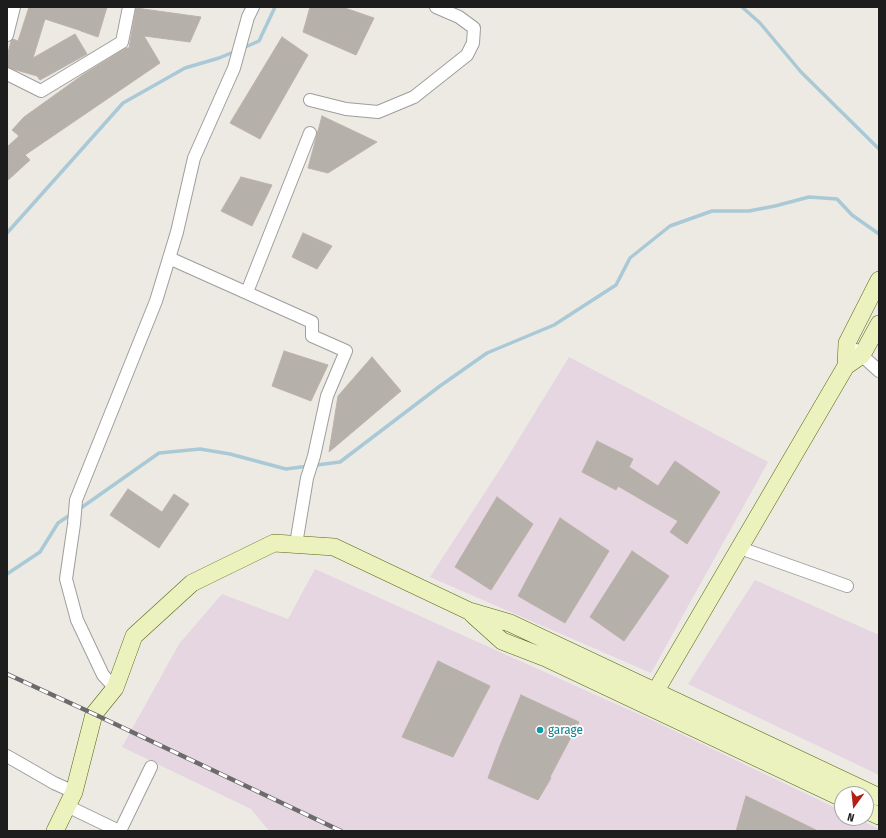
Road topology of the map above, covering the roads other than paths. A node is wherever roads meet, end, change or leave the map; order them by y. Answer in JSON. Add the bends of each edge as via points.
{"nodes":[{"id":1,"x":14,"y":7,"type":"edge"},
{"id":2,"x":129,"y":7,"type":"edge"},
{"id":3,"x":436,"y":7,"type":"edge"},
{"id":4,"x":251,"y":10,"type":"edge"},
{"id":5,"x":7,"y":35,"type":"edge"},
{"id":6,"x":7,"y":74,"type":"edge"},
{"id":7,"x":310,"y":100,"type":"dead end"},
{"id":8,"x":310,"y":133,"type":"dead end"},
{"id":9,"x":169,"y":258,"type":"junction"},
{"id":10,"x":879,"y":280,"type":"edge"},
{"id":11,"x":247,"y":292,"type":"junction"},
{"id":12,"x":879,"y":324,"type":"edge"},
{"id":13,"x":847,"y":343,"type":"junction"},
{"id":14,"x":862,"y":355,"type":"junction"},
{"id":15,"x":846,"y":366,"type":"junction"},
{"id":16,"x":879,"y":372,"type":"edge"},
{"id":17,"x":296,"y":544,"type":"junction"},
{"id":18,"x":740,"y":548,"type":"junction"},
{"id":19,"x":847,"y":586,"type":"dead end"},
{"id":20,"x":115,"y":688,"type":"junction"},
{"id":21,"x":651,"y":699,"type":"junction"},
{"id":22,"x":7,"y":756,"type":"edge"},
{"id":23,"x":151,"y":767,"type":"dead end"},
{"id":24,"x":834,"y":794,"type":"edge"},
{"id":25,"x":879,"y":797,"type":"edge"},
{"id":26,"x":70,"y":799,"type":"junction"},
{"id":27,"x":55,"y":831,"type":"edge"},
{"id":28,"x":120,"y":831,"type":"edge"}],
"edges":[{"from":1,"to":5,"type":"street"},
{"from":2,"to":6,"type":"street","via":[[122,42],[41,91]]},
{"from":3,"to":7,"type":"street","via":[[459,17],[474,28],[473,43],[467,55],[414,97],[378,112],[346,109]]},
{"from":4,"to":9,"type":"street","via":[[234,68],[194,158]]},
{"from":8,"to":11,"type":"street"},
{"from":9,"to":11,"type":"street"},
{"from":9,"to":20,"type":"street","via":[[156,301],[76,500],[66,579],[77,620],[103,675]]},
{"from":10,"to":13,"type":"street"},
{"from":11,"to":17,"type":"street","via":[[312,322],[312,336],[346,351],[327,396],[307,478]]},
{"from":12,"to":14,"type":"street"},
{"from":13,"to":14,"type":"street"},
{"from":13,"to":15,"type":"street"},
{"from":14,"to":15,"type":"street"},
{"from":14,"to":16,"type":"street"},
{"from":15,"to":18,"type":"street"},
{"from":17,"to":20,"type":"street","via":[[274,543],[192,583],[134,636]]},
{"from":17,"to":21,"type":"street","via":[[334,547],[469,611],[510,623]]},
{"from":18,"to":19,"type":"street"},
{"from":18,"to":21,"type":"street"},
{"from":20,"to":26,"type":"street","via":[[94,714]]},
{"from":21,"to":24,"type":"street"},
{"from":21,"to":25,"type":"street"},
{"from":22,"to":26,"type":"street","via":[[54,783]]},
{"from":23,"to":28,"type":"street"},
{"from":26,"to":27,"type":"street"},
{"from":26,"to":28,"type":"street"}]}
